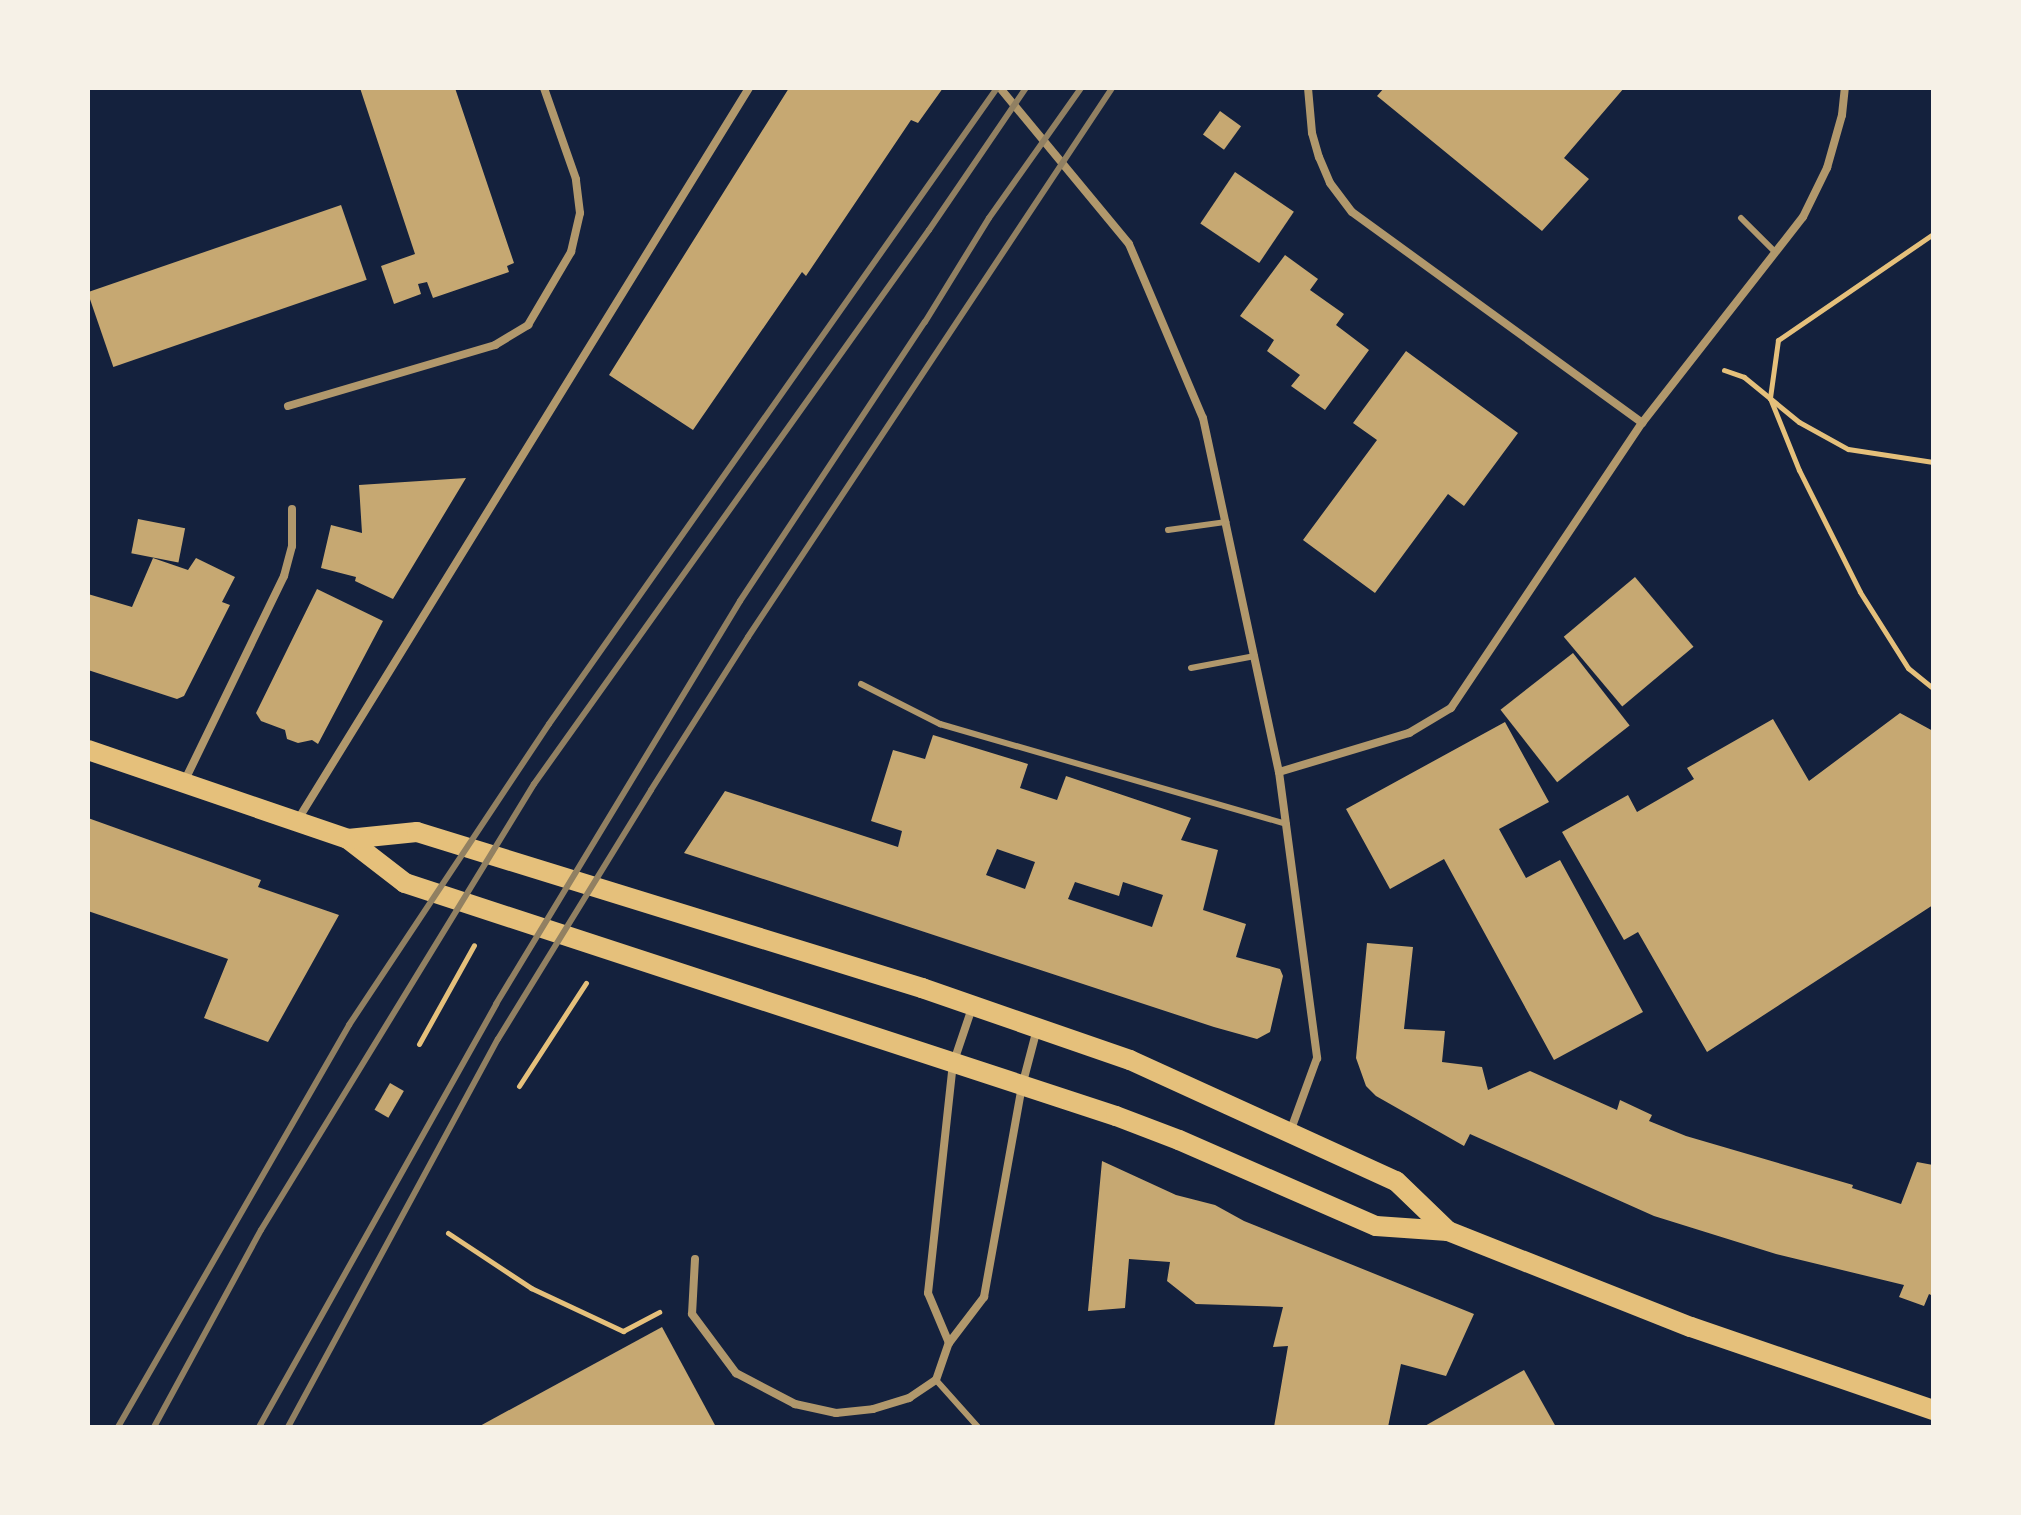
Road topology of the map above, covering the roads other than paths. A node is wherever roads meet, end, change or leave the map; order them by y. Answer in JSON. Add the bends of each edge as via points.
{"nodes":[{"id":1,"x":544,"y":88,"type":"edge"},
{"id":2,"x":749,"y":88,"type":"edge"},
{"id":3,"x":1000,"y":88,"type":"edge"},
{"id":4,"x":1308,"y":88,"type":"edge"},
{"id":5,"x":1845,"y":88,"type":"edge"},
{"id":6,"x":1741,"y":218,"type":"dead end"},
{"id":7,"x":1775,"y":252,"type":"junction"},
{"id":8,"x":288,"y":406,"type":"dead end"},
{"id":9,"x":1642,"y":423,"type":"junction"},
{"id":10,"x":292,"y":509,"type":"dead end"},
{"id":11,"x":1226,"y":522,"type":"junction"},
{"id":12,"x":1168,"y":530,"type":"dead end"},
{"id":13,"x":1255,"y":656,"type":"junction"},
{"id":14,"x":1191,"y":668,"type":"dead end"},
{"id":15,"x":861,"y":684,"type":"dead end"},
{"id":16,"x":88,"y":750,"type":"edge"},
{"id":17,"x":1279,"y":772,"type":"junction"},
{"id":18,"x":184,"y":782,"type":"junction"},
{"id":19,"x":296,"y":821,"type":"junction"},
{"id":20,"x":1287,"y":824,"type":"junction"},
{"id":21,"x":348,"y":839,"type":"junction"},
{"id":22,"x":973,"y":1005,"type":"junction"},
{"id":23,"x":1037,"y":1027,"type":"junction"},
{"id":24,"x":953,"y":1064,"type":"junction"},
{"id":25,"x":1022,"y":1086,"type":"junction"},
{"id":26,"x":1290,"y":1132,"type":"junction"},
{"id":27,"x":1448,"y":1231,"type":"junction"},
{"id":28,"x":695,"y":1259,"type":"dead end"},
{"id":29,"x":949,"y":1343,"type":"junction"},
{"id":30,"x":936,"y":1380,"type":"junction"},
{"id":31,"x":1933,"y":1410,"type":"edge"},
{"id":32,"x":978,"y":1427,"type":"edge"}],
"edges":[{"from":1,"to":8,"type":"street","via":[[576,179],[580,213],[571,252],[528,325],[495,345]]},
{"from":2,"to":19,"type":"street"},
{"from":3,"to":11,"type":"street","via":[[1129,244],[1203,418]]},
{"from":4,"to":9,"type":"street","via":[[1319,157],[1352,212]]},
{"from":5,"to":7,"type":"street","via":[[1827,168],[1803,217]]},
{"from":6,"to":7,"type":"lane"},
{"from":7,"to":9,"type":"street"},
{"from":9,"to":17,"type":"street","via":[[1451,708],[1409,733]]},
{"from":10,"to":18,"type":"street","via":[[292,546],[284,576]]},
{"from":11,"to":12,"type":"lane"},
{"from":11,"to":13,"type":"street"},
{"from":13,"to":14,"type":"lane"},
{"from":13,"to":17,"type":"street"},
{"from":15,"to":20,"type":"lane","via":[[940,724]]},
{"from":16,"to":18,"type":"main road"},
{"from":17,"to":20,"type":"street"},
{"from":18,"to":19,"type":"main road"},
{"from":19,"to":21,"type":"main road"},
{"from":20,"to":26,"type":"street","via":[[1317,1058]]},
{"from":21,"to":22,"type":"main road","via":[[417,832]]},
{"from":21,"to":24,"type":"main road","via":[[405,883]]},
{"from":22,"to":23,"type":"main road"},
{"from":22,"to":24,"type":"street"},
{"from":23,"to":25,"type":"street"},
{"from":23,"to":26,"type":"main road","via":[[1130,1060]]},
{"from":24,"to":25,"type":"main road"},
{"from":24,"to":29,"type":"street","via":[[928,1293]]},
{"from":25,"to":27,"type":"main road","via":[[1179,1140],[1376,1226]]},
{"from":25,"to":29,"type":"street","via":[[984,1297]]},
{"from":26,"to":27,"type":"main road","via":[[1396,1181]]},
{"from":27,"to":31,"type":"main road","via":[[1691,1327]]},
{"from":28,"to":30,"type":"street","via":[[692,1314],[736,1373],[795,1404],[836,1413],[873,1409],[909,1398]]},
{"from":29,"to":30,"type":"street"},
{"from":30,"to":32,"type":"lane"}]}
